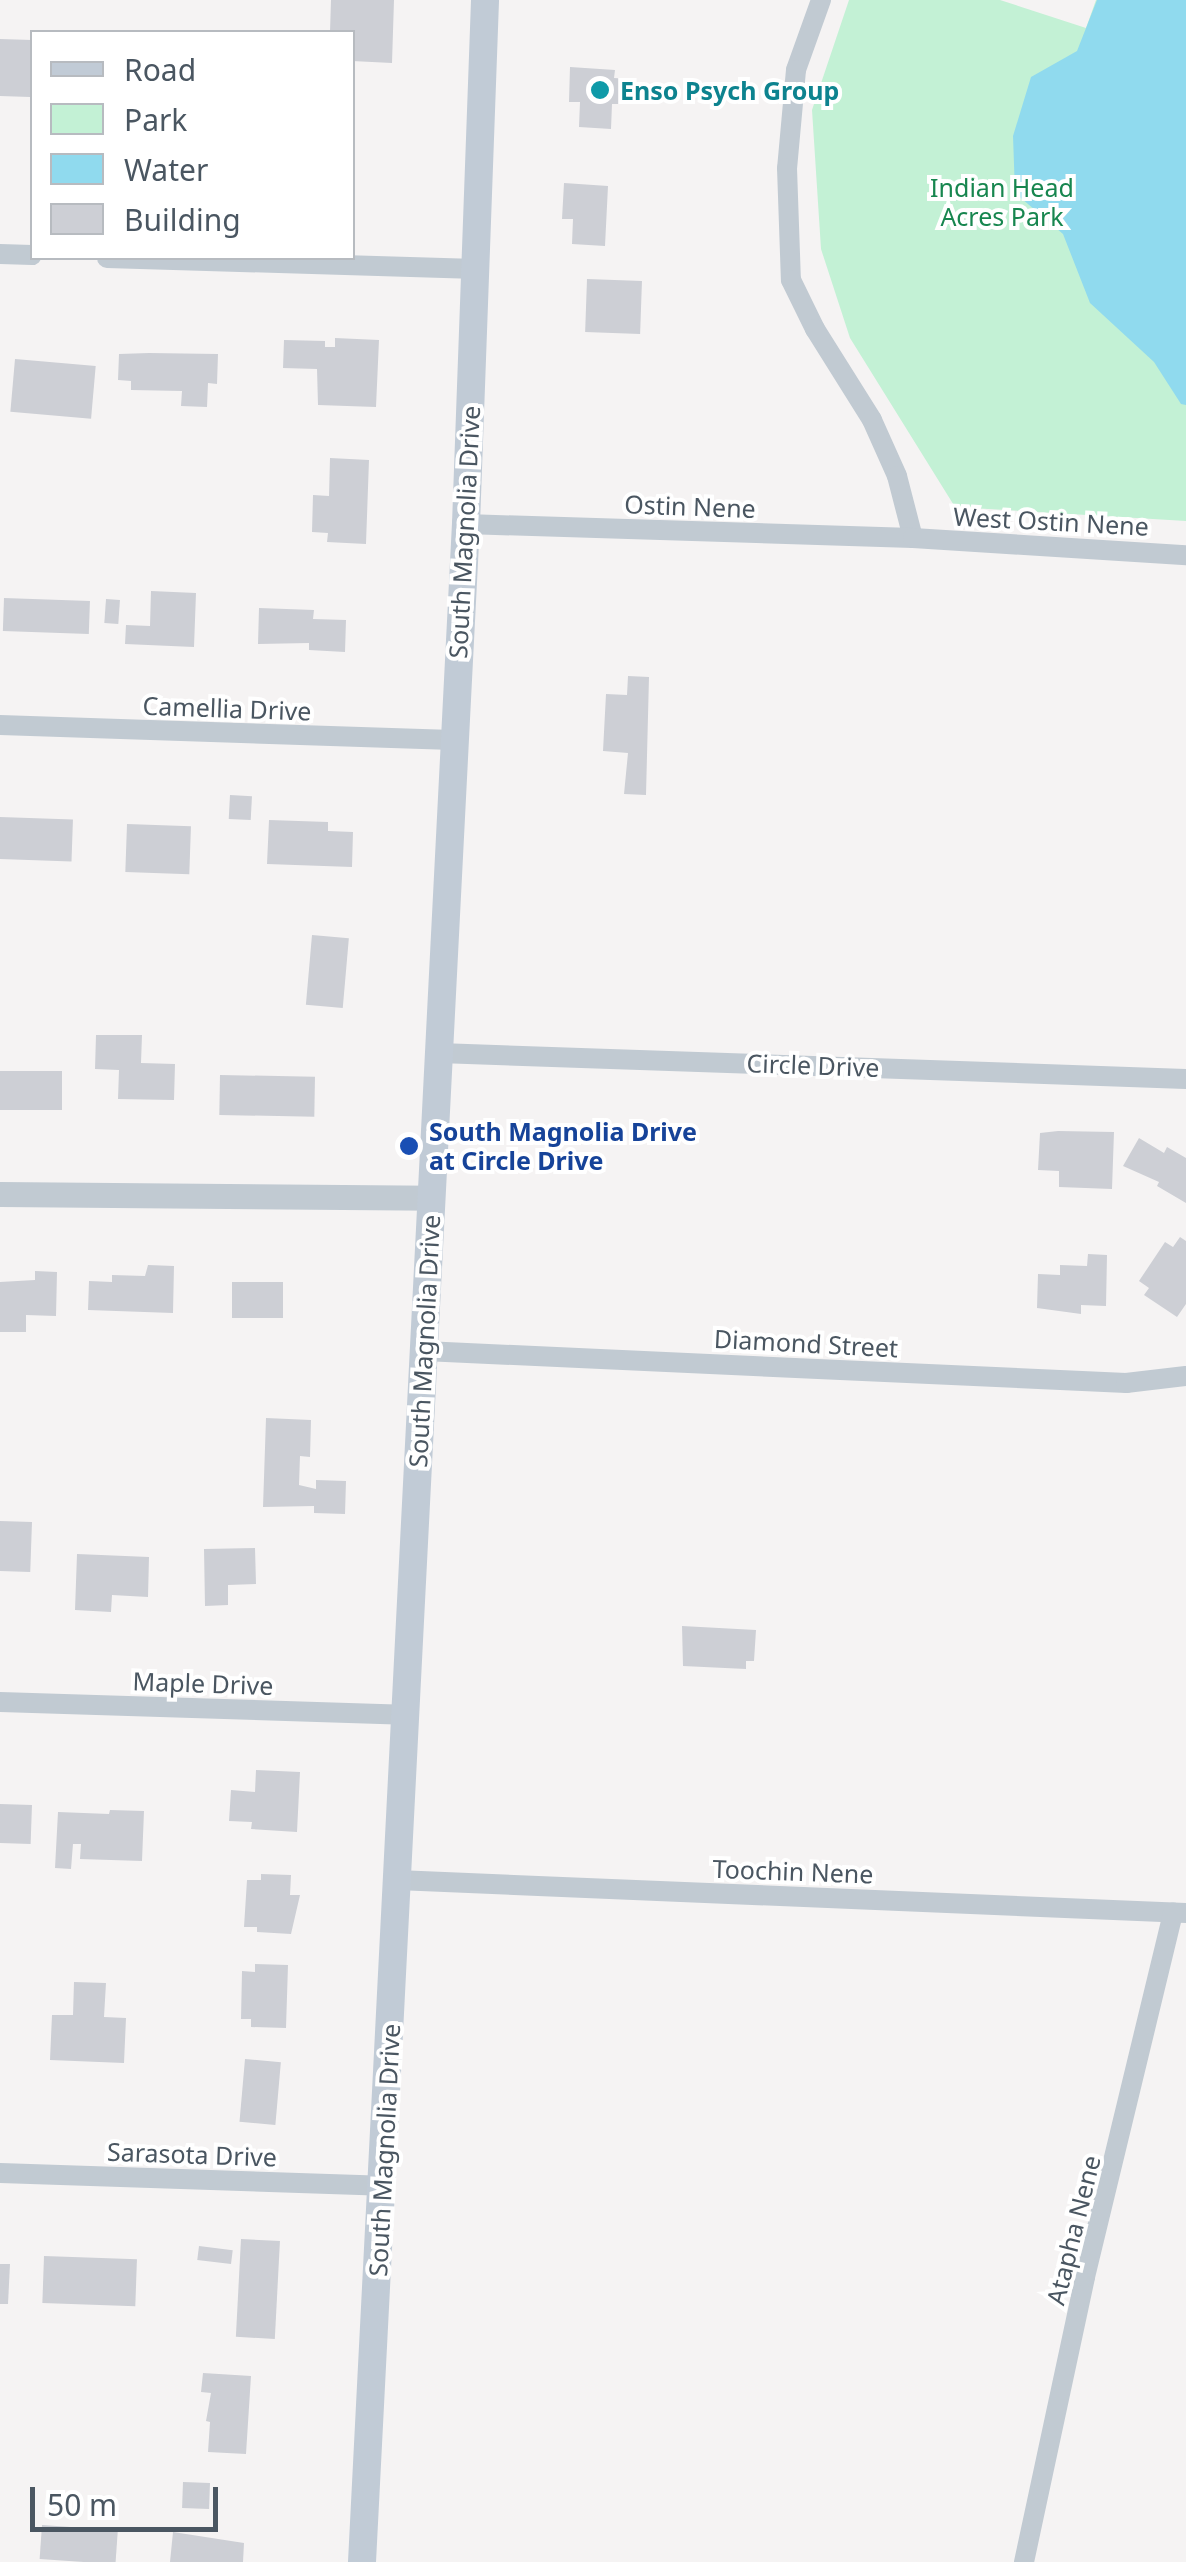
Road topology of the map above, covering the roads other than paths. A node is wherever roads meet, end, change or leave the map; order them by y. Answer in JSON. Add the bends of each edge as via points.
{"nodes":[{"id":1,"x":485,"y":0,"type":"edge"},
{"id":2,"x":820,"y":0,"type":"edge"},
{"id":3,"x":0,"y":254,"type":"edge"},
{"id":4,"x":30,"y":255,"type":"edge"},
{"id":5,"x":169,"y":260,"type":"edge"},
{"id":6,"x":476,"y":270,"type":"junction"},
{"id":7,"x":466,"y":524,"type":"junction"},
{"id":8,"x":913,"y":538,"type":"junction"},
{"id":9,"x":1186,"y":556,"type":"edge"},
{"id":10,"x":0,"y":726,"type":"edge"},
{"id":11,"x":453,"y":740,"type":"junction"},
{"id":12,"x":440,"y":1054,"type":"junction"},
{"id":13,"x":1186,"y":1079,"type":"edge"},
{"id":14,"x":0,"y":1194,"type":"edge"},
{"id":15,"x":432,"y":1198,"type":"junction"},
{"id":16,"x":424,"y":1351,"type":"junction"},
{"id":17,"x":1186,"y":1376,"type":"edge"},
{"id":18,"x":0,"y":1702,"type":"edge"},
{"id":19,"x":404,"y":1715,"type":"junction"},
{"id":20,"x":397,"y":1880,"type":"junction"},
{"id":21,"x":1180,"y":1912,"type":"edge"},
{"id":22,"x":0,"y":2173,"type":"edge"},
{"id":23,"x":382,"y":2186,"type":"junction"},
{"id":24,"x":362,"y":2562,"type":"edge"},
{"id":25,"x":1024,"y":2562,"type":"edge"}],
"edges":[{"from":1,"to":6,"type":"main road","name":"South Magnolia Drive"},
{"from":2,"to":8,"type":"street","via":[[796,70],[786,168],[791,280],[872,420],[897,476]]},
{"from":3,"to":4,"type":"street"},
{"from":5,"to":6,"type":"street"},
{"from":6,"to":7,"type":"main road","name":"South Magnolia Drive"},
{"from":7,"to":8,"type":"street","name":"Ostin Nene"},
{"from":7,"to":11,"type":"main road","name":"South Magnolia Drive"},
{"from":8,"to":9,"type":"street","name":"West Ostin Nene"},
{"from":10,"to":11,"type":"street","name":"Camellia Drive"},
{"from":11,"to":12,"type":"main road","name":"South Magnolia Drive"},
{"from":12,"to":13,"type":"street","name":"Circle Drive"},
{"from":12,"to":15,"type":"main road","name":"South Magnolia Drive"},
{"from":14,"to":15,"type":"street"},
{"from":15,"to":16,"type":"main road","name":"South Magnolia Drive"},
{"from":16,"to":17,"type":"street","name":"Diamond Street","via":[[1126,1382]]},
{"from":16,"to":19,"type":"main road","name":"South Magnolia Drive"},
{"from":18,"to":19,"type":"street","name":"Maple Drive"},
{"from":19,"to":20,"type":"main road","name":"South Magnolia Drive"},
{"from":20,"to":21,"type":"street","name":"Toochin Nene"},
{"from":20,"to":23,"type":"main road","name":"South Magnolia Drive"},
{"from":21,"to":25,"type":"street","name":"Atapha Nene","via":[[1085,2277]]},
{"from":22,"to":23,"type":"street","name":"Sarasota Drive"},
{"from":23,"to":24,"type":"main road","name":"South Magnolia Drive"}]}
